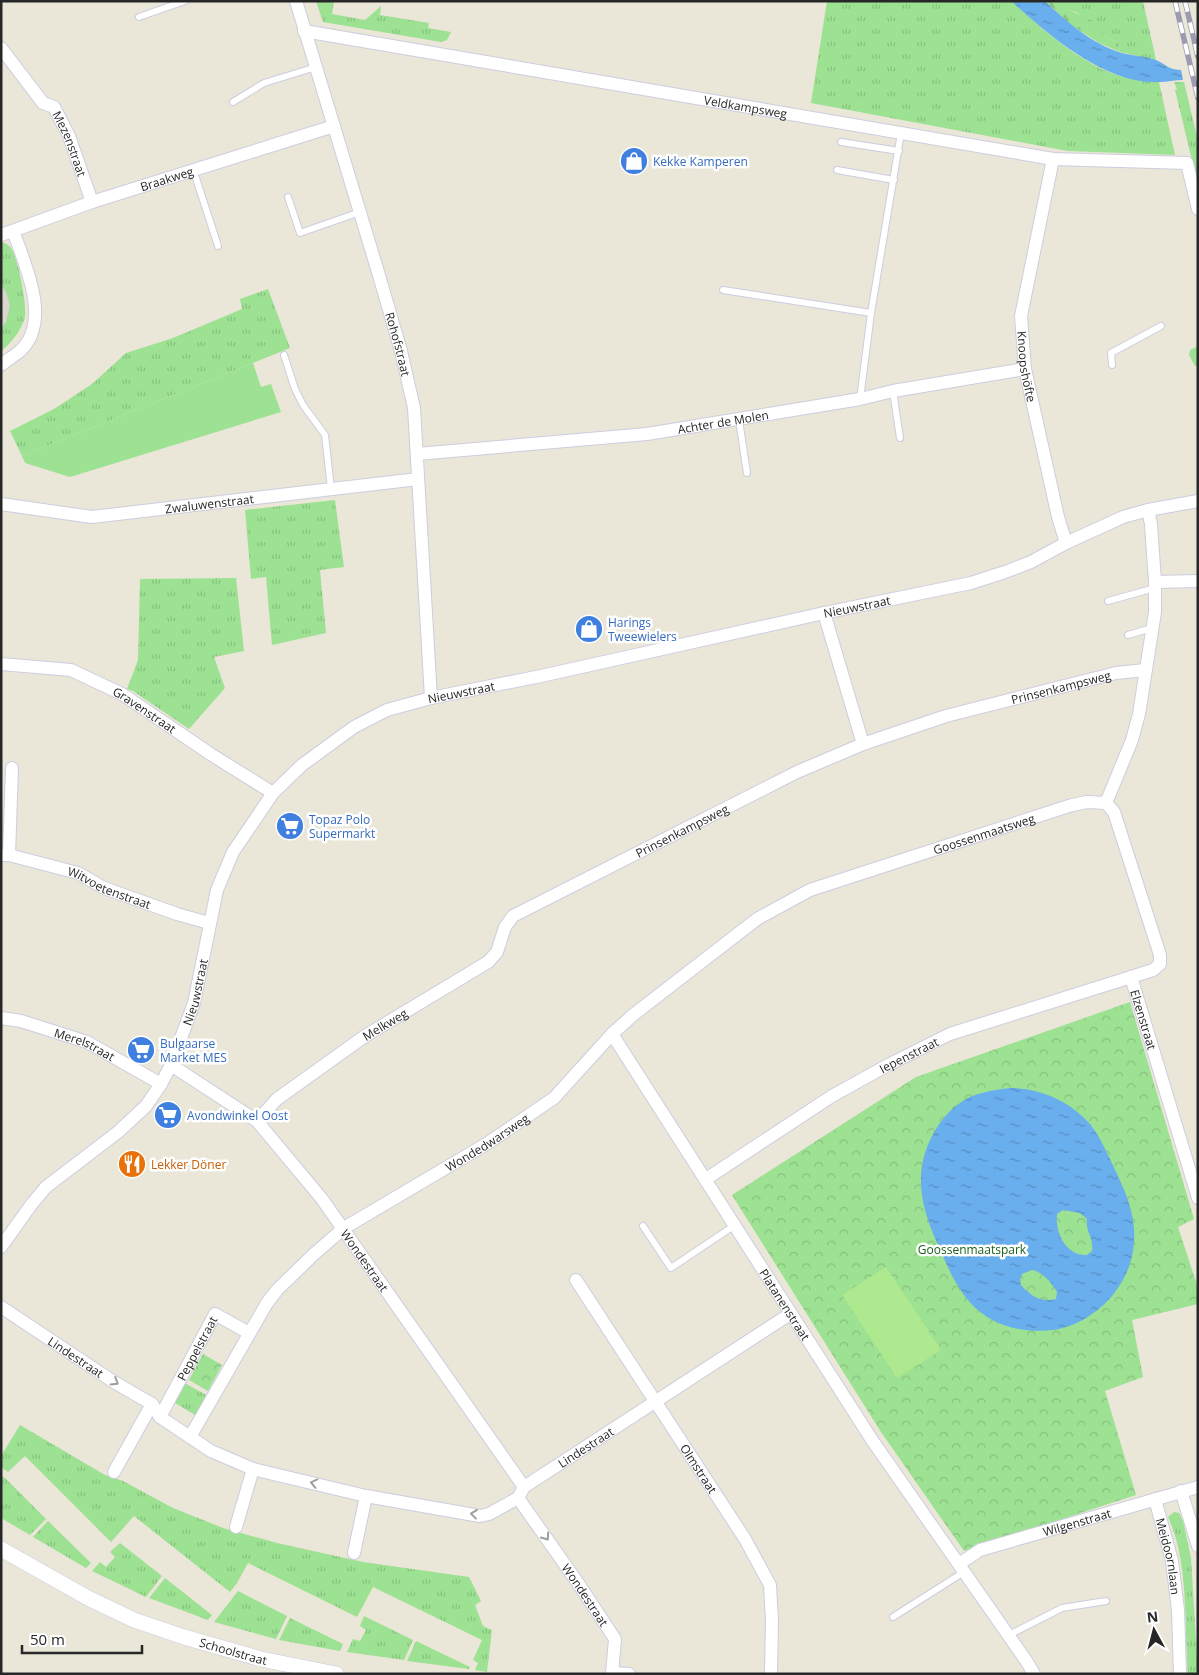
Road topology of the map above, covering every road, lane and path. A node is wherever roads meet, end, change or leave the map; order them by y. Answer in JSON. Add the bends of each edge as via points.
{"nodes":[{"id":1,"x":185,"y":1,"type":"edge"},
{"id":2,"x":296,"y":1,"type":"edge"},
{"id":3,"x":139,"y":17,"type":"dead end"},
{"id":4,"x":304,"y":31,"type":"junction"},
{"id":5,"x":1,"y":48,"type":"edge"},
{"id":6,"x":316,"y":67,"type":"junction"},
{"id":7,"x":233,"y":102,"type":"dead end"},
{"id":8,"x":334,"y":126,"type":"junction"},
{"id":9,"x":901,"y":133,"type":"junction"},
{"id":10,"x":841,"y":142,"type":"dead end"},
{"id":11,"x":899,"y":151,"type":"junction"},
{"id":12,"x":1053,"y":159,"type":"junction"},
{"id":13,"x":193,"y":170,"type":"junction"},
{"id":14,"x":838,"y":170,"type":"dead end"},
{"id":15,"x":894,"y":180,"type":"junction"},
{"id":16,"x":288,"y":197,"type":"dead end"},
{"id":17,"x":92,"y":202,"type":"junction"},
{"id":18,"x":1198,"y":209,"type":"edge"},
{"id":19,"x":360,"y":212,"type":"junction"},
{"id":20,"x":7,"y":233,"type":"edge"},
{"id":21,"x":218,"y":246,"type":"dead end"},
{"id":22,"x":723,"y":290,"type":"dead end"},
{"id":23,"x":871,"y":313,"type":"junction"},
{"id":24,"x":1161,"y":326,"type":"dead end"},
{"id":25,"x":284,"y":355,"type":"dead end"},
{"id":26,"x":1,"y":365,"type":"edge"},
{"id":27,"x":1112,"y":365,"type":"dead end"},
{"id":28,"x":1025,"y":369,"type":"junction"},
{"id":29,"x":893,"y":391,"type":"junction"},
{"id":30,"x":860,"y":399,"type":"junction"},
{"id":31,"x":739,"y":420,"type":"junction"},
{"id":32,"x":900,"y":438,"type":"dead end"},
{"id":33,"x":417,"y":454,"type":"junction"},
{"id":34,"x":746,"y":473,"type":"dead end"},
{"id":35,"x":418,"y":479,"type":"junction"},
{"id":36,"x":331,"y":489,"type":"junction"},
{"id":37,"x":1198,"y":501,"type":"edge"},
{"id":38,"x":1,"y":504,"type":"edge"},
{"id":39,"x":1148,"y":510,"type":"junction"},
{"id":40,"x":1066,"y":543,"type":"junction"},
{"id":41,"x":1198,"y":581,"type":"edge"},
{"id":42,"x":1155,"y":585,"type":"junction"},
{"id":43,"x":1108,"y":601,"type":"dead end"},
{"id":44,"x":824,"y":613,"type":"junction"},
{"id":45,"x":1152,"y":628,"type":"junction"},
{"id":46,"x":1128,"y":635,"type":"dead end"},
{"id":47,"x":1,"y":664,"type":"edge"},
{"id":48,"x":1145,"y":670,"type":"junction"},
{"id":49,"x":431,"y":698,"type":"junction"},
{"id":50,"x":863,"y":744,"type":"junction"},
{"id":51,"x":12,"y":768,"type":"dead end"},
{"id":52,"x":273,"y":793,"type":"junction"},
{"id":53,"x":1106,"y":803,"type":"junction"},
{"id":54,"x":5,"y":855,"type":"edge"},
{"id":55,"x":209,"y":923,"type":"junction"},
{"id":56,"x":505,"y":927,"type":"joint"},
{"id":57,"x":1131,"y":977,"type":"junction"},
{"id":58,"x":1,"y":1018,"type":"edge"},
{"id":59,"x":612,"y":1034,"type":"junction"},
{"id":60,"x":171,"y":1065,"type":"junction"},
{"id":61,"x":161,"y":1084,"type":"junction"},
{"id":62,"x":257,"y":1121,"type":"junction"},
{"id":63,"x":706,"y":1178,"type":"junction"},
{"id":64,"x":1198,"y":1198,"type":"edge"},
{"id":65,"x":735,"y":1225,"type":"junction"},
{"id":66,"x":643,"y":1226,"type":"dead end"},
{"id":67,"x":344,"y":1228,"type":"junction"},
{"id":68,"x":1,"y":1247,"type":"edge"},
{"id":69,"x":576,"y":1280,"type":"dead end"},
{"id":70,"x":1,"y":1307,"type":"edge"},
{"id":71,"x":790,"y":1314,"type":"junction"},
{"id":72,"x":248,"y":1333,"type":"junction"},
{"id":73,"x":655,"y":1402,"type":"junction"},
{"id":74,"x":152,"y":1404,"type":"junction"},
{"id":75,"x":160,"y":1416,"type":"junction"},
{"id":76,"x":190,"y":1437,"type":"junction"},
{"id":77,"x":253,"y":1469,"type":"junction"},
{"id":78,"x":114,"y":1472,"type":"dead end"},
{"id":79,"x":1198,"y":1487,"type":"edge"},
{"id":80,"x":1182,"y":1492,"type":"junction"},
{"id":81,"x":521,"y":1493,"type":"junction"},
{"id":82,"x":366,"y":1496,"type":"junction"},
{"id":83,"x":1155,"y":1499,"type":"junction"},
{"id":84,"x":236,"y":1527,"type":"dead end"},
{"id":85,"x":1198,"y":1546,"type":"edge"},
{"id":86,"x":1,"y":1549,"type":"edge"},
{"id":87,"x":354,"y":1554,"type":"dead end"},
{"id":88,"x":961,"y":1568,"type":"junction"},
{"id":89,"x":1106,"y":1601,"type":"dead end"},
{"id":90,"x":893,"y":1617,"type":"dead end"},
{"id":91,"x":1009,"y":1635,"type":"junction"},
{"id":92,"x":612,"y":1673,"type":"edge"},
{"id":93,"x":336,"y":1674,"type":"edge"},
{"id":94,"x":629,"y":1674,"type":"edge"},
{"id":95,"x":771,"y":1674,"type":"edge"},
{"id":96,"x":1034,"y":1674,"type":"edge"},
{"id":97,"x":1180,"y":1674,"type":"edge"}],
"edges":[{"from":1,"to":3,"type":"lane"},
{"from":2,"to":4,"type":"street","name":"Rohofstraat"},
{"from":4,"to":6,"type":"street","name":"Rohofstraat"},
{"from":4,"to":9,"type":"street","name":"Veldkampsweg"},
{"from":5,"to":17,"type":"street","name":"Mezenstraat","via":[[43,104],[54,107],[69,136]]},
{"from":6,"to":7,"type":"lane","via":[[264,83]]},
{"from":6,"to":8,"type":"street","name":"Rohofstraat"},
{"from":8,"to":13,"type":"street","name":"Braakweg"},
{"from":8,"to":19,"type":"street","name":"Rohofstraat"},
{"from":9,"to":11,"type":"lane"},
{"from":9,"to":12,"type":"street","name":"Veldkampsweg"},
{"from":10,"to":11,"type":"lane"},
{"from":11,"to":15,"type":"lane"},
{"from":12,"to":18,"type":"street","name":"Veldkampsweg","via":[[1187,163]]},
{"from":12,"to":28,"type":"street","name":"Knoopshöfte","via":[[1021,316]]},
{"from":13,"to":17,"type":"street","name":"Braakweg"},
{"from":13,"to":21,"type":"lane"},
{"from":14,"to":15,"type":"lane"},
{"from":15,"to":23,"type":"lane"},
{"from":16,"to":19,"type":"lane","via":[[300,233]]},
{"from":17,"to":20,"type":"street","name":"Braakweg"},
{"from":19,"to":33,"type":"street","name":"Rohofstraat","via":[[401,350],[414,408]]},
{"from":20,"to":26,"type":"street","via":[[30,280],[36,313],[31,335],[21,350]]},
{"from":22,"to":23,"type":"lane"},
{"from":23,"to":30,"type":"lane"},
{"from":24,"to":27,"type":"lane","via":[[1111,354]]},
{"from":25,"to":36,"type":"lane","via":[[299,397],[325,436]]},
{"from":28,"to":29,"type":"street","name":"Achter de Molen"},
{"from":28,"to":40,"type":"street","name":"Knoopshöfte"},
{"from":29,"to":30,"type":"street","name":"Achter de Molen"},
{"from":29,"to":32,"type":"lane"},
{"from":30,"to":31,"type":"street","name":"Achter de Molen"},
{"from":31,"to":33,"type":"street","name":"Achter de Molen","via":[[646,434]]},
{"from":31,"to":34,"type":"lane"},
{"from":33,"to":35,"type":"street","name":"Rohofstraat"},
{"from":35,"to":36,"type":"street","name":"Zwaluwenstraat"},
{"from":35,"to":49,"type":"street","name":"Rohofstraat"},
{"from":36,"to":38,"type":"street","name":"Zwaluwenstraat","via":[[92,517]]},
{"from":37,"to":39,"type":"street","name":"Nieuwstraat"},
{"from":39,"to":40,"type":"street","name":"Nieuwstraat","via":[[1123,517]]},
{"from":39,"to":42,"type":"street"},
{"from":40,"to":44,"type":"street","name":"Nieuwstraat","via":[[1031,562],[971,583]]},
{"from":41,"to":42,"type":"street"},
{"from":42,"to":43,"type":"lane"},
{"from":42,"to":45,"type":"street"},
{"from":44,"to":49,"type":"street","name":"Nieuwstraat"},
{"from":44,"to":50,"type":"street"},
{"from":45,"to":46,"type":"lane"},
{"from":45,"to":48,"type":"street"},
{"from":47,"to":52,"type":"street","name":"Gravenstraat","via":[[72,670],[122,694]]},
{"from":48,"to":50,"type":"street","name":"Prinsenkampsweg","via":[[1116,672],[955,714]]},
{"from":48,"to":53,"type":"street","via":[[1140,714]]},
{"from":49,"to":52,"type":"street","name":"Nieuwstraat","via":[[387,710],[354,727],[302,765]]},
{"from":50,"to":56,"type":"street","name":"Prinsenkampsweg","via":[[797,772],[513,916]]},
{"from":51,"to":54,"type":"street","name":"Witvoetenstraat"},
{"from":52,"to":55,"type":"street","name":"Nieuwstraat","via":[[233,852],[217,890]]},
{"from":53,"to":57,"type":"street","name":"Elzenstraat","via":[[1114,812],[1160,955],[1160,964],[1153,970]]},
{"from":53,"to":59,"type":"street","name":"Goossenmaatsweg","via":[[1072,805],[810,890],[757,919]]},
{"from":54,"to":55,"type":"street","name":"Witvoetenstraat","via":[[78,873],[104,888]]},
{"from":55,"to":60,"type":"street","name":"Nieuwstraat","via":[[194,1003]]},
{"from":56,"to":62,"type":"street","name":"Melkweg","via":[[497,952],[488,962],[365,1036],[277,1099]]},
{"from":57,"to":63,"type":"street","name":"Iepenstraat","via":[[950,1034],[832,1096]]},
{"from":57,"to":64,"type":"street","name":"Elzenstraat"},
{"from":58,"to":61,"type":"street","name":"Merelstraat","via":[[88,1042]]},
{"from":59,"to":63,"type":"street","name":"Platanenstraat"},
{"from":59,"to":67,"type":"street","name":"Wondedwarsweg","via":[[554,1098],[488,1142]]},
{"from":60,"to":61,"type":"street","name":"Nieuwstraat"},
{"from":60,"to":62,"type":"street","name":"Wondestraat"},
{"from":61,"to":68,"type":"street","name":"Nieuwstraat","via":[[146,1106],[118,1132],[46,1187]]},
{"from":62,"to":67,"type":"street","name":"Wondestraat"},
{"from":63,"to":65,"type":"street","name":"Platanenstraat"},
{"from":65,"to":66,"type":"lane","via":[[671,1268]]},
{"from":65,"to":71,"type":"street","name":"Platanenstraat"},
{"from":67,"to":72,"type":"street","via":[[277,1290]]},
{"from":67,"to":81,"type":"street","name":"Wondestraat"},
{"from":69,"to":73,"type":"street","name":"Olmstraat"},
{"from":70,"to":74,"type":"street","name":"Lindestraat","one_way":true},
{"from":71,"to":73,"type":"street","name":"Lindestraat"},
{"from":71,"to":88,"type":"street","name":"Platanenstraat"},
{"from":72,"to":75,"type":"street","name":"Peppelstraat","via":[[215,1314]]},
{"from":72,"to":76,"type":"street"},
{"from":73,"to":81,"type":"street","name":"Lindestraat"},
{"from":73,"to":95,"type":"street","name":"Olmstraat","via":[[745,1540],[770,1585]]},
{"from":74,"to":75,"type":"street","name":"Lindestraat"},
{"from":74,"to":78,"type":"street"},
{"from":75,"to":76,"type":"street","name":"Lindestraat"},
{"from":76,"to":77,"type":"street","name":"Lindestraat","via":[[211,1451]]},
{"from":82,"to":77,"type":"street","name":"Lindestraat","one_way":true},
{"from":77,"to":84,"type":"street"},
{"from":79,"to":80,"type":"street","name":"Wilgenstraat"},
{"from":80,"to":83,"type":"street","name":"Wilgenstraat"},
{"from":80,"to":85,"type":"street"},
{"from":81,"to":82,"type":"street","name":"Lindestraat","one_way":true,"via":[[489,1514],[480,1516]]},
{"from":81,"to":92,"type":"street","name":"Wondestraat","one_way":true,"via":[[615,1639]]},
{"from":82,"to":87,"type":"street"},
{"from":83,"to":88,"type":"street","name":"Wilgenstraat","via":[[980,1550]]},
{"from":83,"to":97,"type":"street","name":"Meidoornlaan","via":[[1172,1561],[1178,1610]]},
{"from":86,"to":93,"type":"street","name":"Schoolstraat","via":[[134,1620],[261,1659]]},
{"from":88,"to":90,"type":"lane"},
{"from":88,"to":91,"type":"street","name":"Platanenstraat"},
{"from":89,"to":91,"type":"lane","via":[[1062,1608]]},
{"from":91,"to":96,"type":"street","name":"Platanenstraat"},
{"from":92,"to":94,"type":"street"}]}
